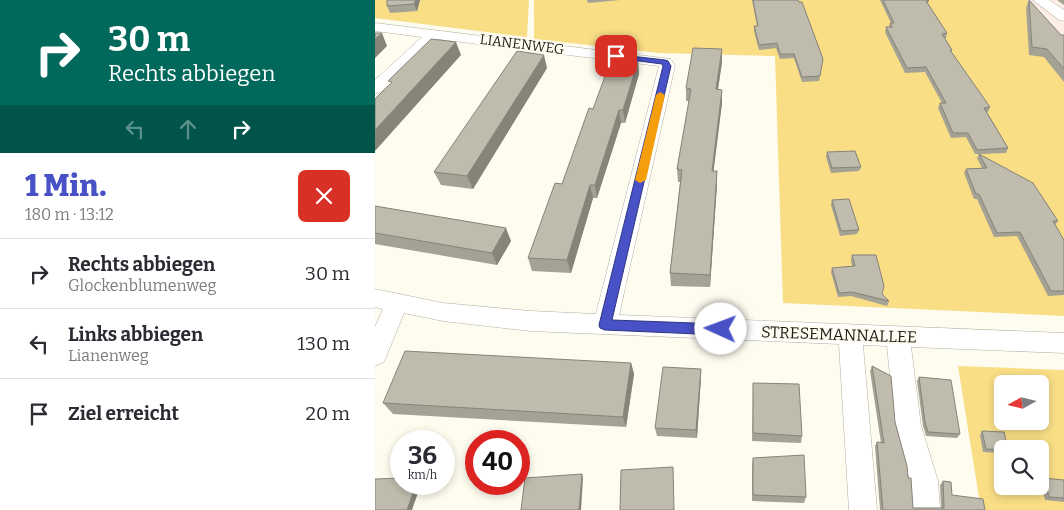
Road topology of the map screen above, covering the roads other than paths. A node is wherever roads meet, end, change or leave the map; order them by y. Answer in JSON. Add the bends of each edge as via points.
{"nodes":[{"id":1,"x":1040,"y":0,"type":"edge"},
{"id":2,"x":1064,"y":17,"type":"edge"},
{"id":3,"x":375,"y":26,"type":"edge"},
{"id":4,"x":434,"y":34,"type":"junction"},
{"id":5,"x":375,"y":89,"type":"edge"},
{"id":6,"x":386,"y":301,"type":"edge"},
{"id":7,"x":605,"y":325,"type":"junction"},
{"id":8,"x":850,"y":335,"type":"junction"},
{"id":9,"x":898,"y":336,"type":"junction"},
{"id":10,"x":1064,"y":343,"type":"edge"},
{"id":11,"x":375,"y":355,"type":"edge"},
{"id":12,"x":863,"y":510,"type":"edge"},
{"id":13,"x":926,"y":510,"type":"edge"}],
"edges":[{"from":1,"to":2,"type":"street"},
{"from":3,"to":4,"type":"street","name":"LIANENWEG"},
{"from":4,"to":5,"type":"street"},
{"from":4,"to":7,"type":"street","name":"LIANENWEG","via":[[665,62],[667,66]]},
{"from":6,"to":7,"type":"street","name":"STRESEMANNALLEE","via":[[482,317]]},
{"from":6,"to":11,"type":"street"},
{"from":7,"to":8,"type":"street","name":"STRESEMANNALLEE"},
{"from":8,"to":9,"type":"street","name":"STRESEMANNALLEE"},
{"from":8,"to":12,"type":"street"},
{"from":9,"to":10,"type":"street","name":"STRESEMANNALLEE"},
{"from":9,"to":13,"type":"street","via":[[908,426],[924,481]]}]}
